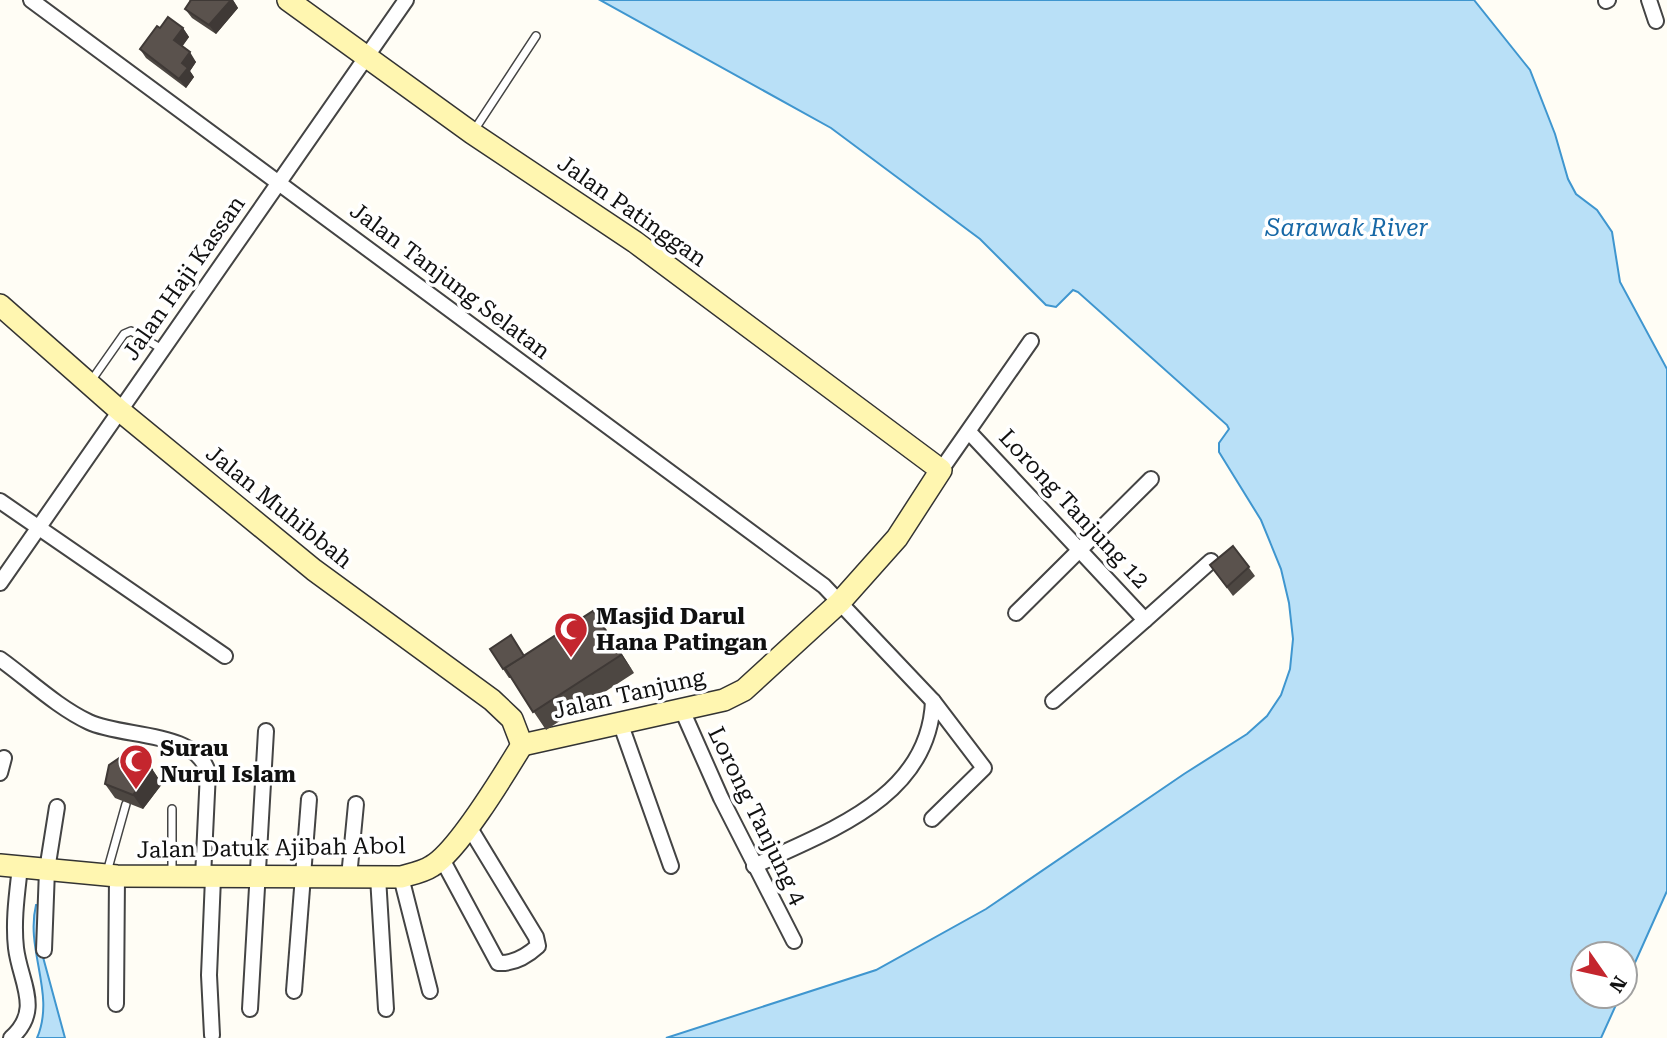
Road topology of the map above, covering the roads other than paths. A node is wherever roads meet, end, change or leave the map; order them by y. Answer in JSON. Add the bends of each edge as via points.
{"nodes":[{"id":1,"x":31,"y":0,"type":"edge"},
{"id":2,"x":288,"y":0,"type":"edge"},
{"id":3,"x":406,"y":0,"type":"edge"},
{"id":4,"x":1648,"y":0,"type":"edge"},
{"id":5,"x":1656,"y":21,"type":"dead end"},
{"id":6,"x":536,"y":36,"type":"dead end"},
{"id":7,"x":368,"y":57,"type":"junction"},
{"id":8,"x":472,"y":133,"type":"junction"},
{"id":9,"x":279,"y":184,"type":"junction"},
{"id":10,"x":0,"y":305,"type":"edge"},
{"id":11,"x":1031,"y":341,"type":"dead end"},
{"id":12,"x":162,"y":349,"type":"junction"},
{"id":13,"x":88,"y":384,"type":"junction"},
{"id":14,"x":119,"y":410,"type":"junction"},
{"id":15,"x":970,"y":433,"type":"junction"},
{"id":16,"x":941,"y":470,"type":"junction"},
{"id":17,"x":1151,"y":479,"type":"dead end"},
{"id":18,"x":0,"y":501,"type":"edge"},
{"id":19,"x":37,"y":529,"type":"junction"},
{"id":20,"x":1082,"y":550,"type":"junction"},
{"id":21,"x":1211,"y":561,"type":"edge"},
{"id":22,"x":0,"y":583,"type":"edge"},
{"id":23,"x":840,"y":601,"type":"junction"},
{"id":24,"x":1016,"y":613,"type":"dead end"},
{"id":25,"x":1145,"y":620,"type":"junction"},
{"id":26,"x":225,"y":656,"type":"dead end"},
{"id":27,"x":0,"y":659,"type":"edge"},
{"id":28,"x":933,"y":701,"type":"junction"},
{"id":29,"x":1052,"y":701,"type":"dead end"},
{"id":30,"x":682,"y":710,"type":"junction"},
{"id":31,"x":621,"y":725,"type":"junction"},
{"id":32,"x":266,"y":731,"type":"dead end"},
{"id":33,"x":522,"y":745,"type":"junction"},
{"id":34,"x":4,"y":758,"type":"dead end"},
{"id":35,"x":0,"y":773,"type":"edge"},
{"id":36,"x":309,"y":799,"type":"dead end"},
{"id":37,"x":126,"y":804,"type":"edge"},
{"id":38,"x":356,"y":804,"type":"dead end"},
{"id":39,"x":57,"y":807,"type":"dead end"},
{"id":40,"x":172,"y":810,"type":"dead end"},
{"id":41,"x":933,"y":818,"type":"dead end"},
{"id":42,"x":468,"y":825,"type":"junction"},
{"id":43,"x":443,"y":859,"type":"junction"},
{"id":44,"x":10,"y":866,"type":"edge"},
{"id":45,"x":671,"y":866,"type":"dead end"},
{"id":46,"x":754,"y":866,"type":"junction"},
{"id":47,"x":47,"y":870,"type":"junction"},
{"id":48,"x":111,"y":876,"type":"junction"},
{"id":49,"x":258,"y":876,"type":"junction"},
{"id":50,"x":172,"y":877,"type":"junction"},
{"id":51,"x":302,"y":877,"type":"junction"},
{"id":52,"x":349,"y":877,"type":"junction"},
{"id":53,"x":378,"y":877,"type":"junction"},
{"id":54,"x":401,"y":877,"type":"junction"},
{"id":55,"x":208,"y":878,"type":"junction"},
{"id":56,"x":793,"y":941,"type":"dead end"},
{"id":57,"x":44,"y":950,"type":"dead end"},
{"id":58,"x":294,"y":991,"type":"dead end"},
{"id":59,"x":430,"y":991,"type":"dead end"},
{"id":60,"x":117,"y":1004,"type":"dead end"},
{"id":61,"x":250,"y":1009,"type":"dead end"},
{"id":62,"x":386,"y":1009,"type":"dead end"},
{"id":63,"x":212,"y":1034,"type":"dead end"},
{"id":64,"x":11,"y":1038,"type":"edge"}],
"edges":[{"from":1,"to":9,"type":"street","name":"Jalan Tanjung Selatan"},
{"from":2,"to":7,"type":"main road","name":"Jalan Patinggan"},
{"from":3,"to":7,"type":"street","name":"Jalan Haji Kassan"},
{"from":4,"to":5,"type":"street"},
{"from":6,"to":8,"type":"lane"},
{"from":7,"to":8,"type":"main road","name":"Jalan Patinggan"},
{"from":7,"to":9,"type":"street","name":"Jalan Haji Kassan"},
{"from":8,"to":16,"type":"main road","name":"Jalan Patinggan","via":[[635,242]]},
{"from":9,"to":12,"type":"street","name":"Jalan Haji Kassan"},
{"from":9,"to":23,"type":"street","name":"Jalan Tanjung Selatan"},
{"from":10,"to":13,"type":"main road","name":"Jalan Muhibbah"},
{"from":11,"to":15,"type":"street","name":"Lorong Tanjung 12"},
{"from":12,"to":13,"type":"lane","via":[[131,331],[124,334]]},
{"from":12,"to":14,"type":"street","name":"Jalan Haji Kassan"},
{"from":13,"to":14,"type":"main road","name":"Jalan Muhibbah"},
{"from":14,"to":19,"type":"street","name":"Jalan Haji Kassan"},
{"from":14,"to":33,"type":"main road","name":"Jalan Muhibbah","via":[[333,585],[492,700],[512,719]]},
{"from":15,"to":16,"type":"street","name":"Lorong Tanjung 12"},
{"from":15,"to":20,"type":"street","name":"Lorong Tanjung 12"},
{"from":16,"to":23,"type":"main road","name":"Jalan Tanjung","via":[[897,538]]},
{"from":17,"to":20,"type":"street"},
{"from":18,"to":19,"type":"street"},
{"from":19,"to":22,"type":"street","name":"Jalan Haji Kassan"},
{"from":19,"to":26,"type":"street"},
{"from":20,"to":24,"type":"street"},
{"from":20,"to":25,"type":"street","name":"Lorong Tanjung 12"},
{"from":21,"to":25,"type":"street"},
{"from":23,"to":28,"type":"street","name":"Jalan Tanjung Selatan"},
{"from":23,"to":30,"type":"main road","name":"Jalan Tanjung","via":[[744,690]]},
{"from":25,"to":29,"type":"street","name":"Lorong Tanjung 12"},
{"from":27,"to":55,"type":"street","via":[[92,724],[191,747],[208,772]]},
{"from":28,"to":41,"type":"street","name":"Jalan Tanjung Selatan","via":[[984,768]]},
{"from":28,"to":46,"type":"street","via":[[928,736],[916,760],[894,786],[862,815]]},
{"from":30,"to":31,"type":"main road","name":"Jalan Tanjung"},
{"from":30,"to":46,"type":"street","name":"Lorong Tanjung 4"},
{"from":31,"to":33,"type":"main road","name":"Jalan Tanjung"},
{"from":31,"to":45,"type":"street"},
{"from":32,"to":49,"type":"street"},
{"from":33,"to":42,"type":"main road","name":"Jalan Datuk Ajibah Abol"},
{"from":34,"to":35,"type":"street"},
{"from":36,"to":51,"type":"street"},
{"from":37,"to":48,"type":"lane"},
{"from":38,"to":52,"type":"street"},
{"from":39,"to":47,"type":"street"},
{"from":40,"to":50,"type":"lane"},
{"from":42,"to":43,"type":"main road","name":"Jalan Datuk Ajibah Abol"},
{"from":42,"to":43,"type":"street","via":[[538,946],[507,964],[498,963]]},
{"from":43,"to":54,"type":"main road","name":"Jalan Datuk Ajibah Abol"},
{"from":44,"to":47,"type":"main road","name":"Jalan Datuk Ajibah Abol"},
{"from":44,"to":64,"type":"street","via":[[16,951],[30,1002],[27,1017]]},
{"from":46,"to":56,"type":"street","name":"Lorong Tanjung 4"},
{"from":47,"to":48,"type":"main road","name":"Jalan Datuk Ajibah Abol"},
{"from":47,"to":57,"type":"street"},
{"from":48,"to":50,"type":"main road","name":"Jalan Datuk Ajibah Abol"},
{"from":48,"to":60,"type":"street"},
{"from":49,"to":51,"type":"main road","name":"Jalan Datuk Ajibah Abol"},
{"from":49,"to":55,"type":"main road","name":"Jalan Datuk Ajibah Abol"},
{"from":49,"to":61,"type":"street"},
{"from":50,"to":55,"type":"main road","name":"Jalan Datuk Ajibah Abol"},
{"from":51,"to":52,"type":"main road","name":"Jalan Datuk Ajibah Abol"},
{"from":51,"to":58,"type":"street"},
{"from":52,"to":53,"type":"main road","name":"Jalan Datuk Ajibah Abol"},
{"from":53,"to":54,"type":"main road","name":"Jalan Datuk Ajibah Abol"},
{"from":53,"to":62,"type":"street"},
{"from":54,"to":59,"type":"street"},
{"from":55,"to":63,"type":"street"}]}
